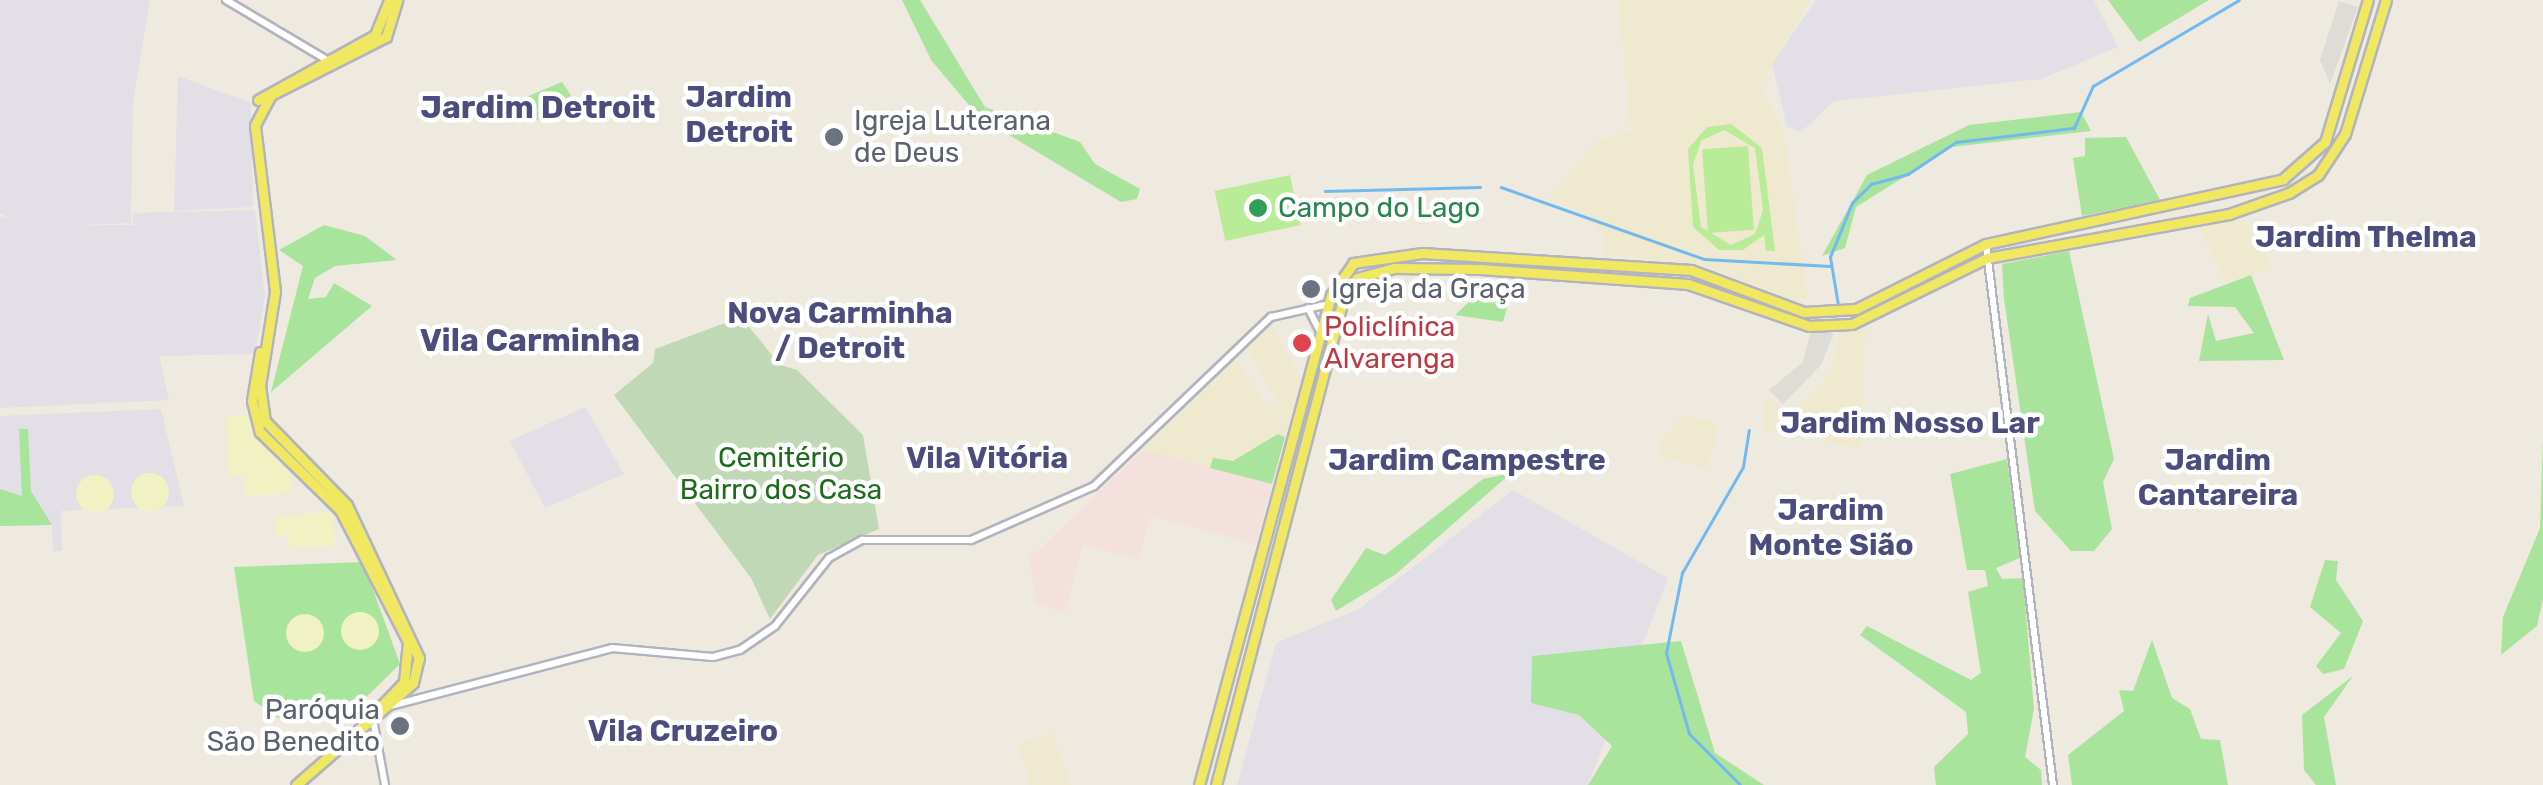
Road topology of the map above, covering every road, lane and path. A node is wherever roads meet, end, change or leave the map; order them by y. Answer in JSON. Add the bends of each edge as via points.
{"nodes":[{"id":1,"x":226,"y":0,"type":"edge"},
{"id":2,"x":389,"y":0,"type":"edge"},
{"id":3,"x":397,"y":0,"type":"edge"},
{"id":4,"x":2368,"y":0,"type":"edge"},
{"id":5,"x":2386,"y":0,"type":"edge"},
{"id":6,"x":332,"y":62,"type":"junction"},
{"id":7,"x":1986,"y":244,"type":"junction"},
{"id":8,"x":1988,"y":258,"type":"junction"},
{"id":9,"x":1630,"y":266,"type":"junction"},
{"id":10,"x":1616,"y":279,"type":"junction"},
{"id":11,"x":1329,"y":304,"type":"junction"},
{"id":12,"x":1307,"y":308,"type":"junction"},
{"id":13,"x":1320,"y":332,"type":"junction"},
{"id":14,"x":1232,"y":663,"type":"junction"},
{"id":15,"x":1246,"y":667,"type":"junction"},
{"id":16,"x":403,"y":688,"type":"junction"},
{"id":17,"x":389,"y":707,"type":"junction"},
{"id":18,"x":1235,"y":710,"type":"junction"},
{"id":19,"x":1219,"y":711,"type":"junction"},
{"id":20,"x":374,"y":716,"type":"junction"},
{"id":21,"x":296,"y":785,"type":"edge"},
{"id":22,"x":385,"y":785,"type":"edge"},
{"id":23,"x":1199,"y":785,"type":"edge"},
{"id":24,"x":1216,"y":785,"type":"edge"},
{"id":25,"x":2053,"y":785,"type":"edge"}],
"edges":[{"from":1,"to":6,"type":"street"},
{"from":2,"to":6,"type":"main road","via":[[375,35]]},
{"from":3,"to":6,"type":"main road","via":[[386,37]]},
{"from":4,"to":7,"type":"main road","via":[[2325,142],[2283,179]]},
{"from":5,"to":8,"type":"main road","via":[[2346,134],[2308,182],[2229,214]]},
{"from":6,"to":16,"type":"main road","via":[[266,90],[251,122],[270,290],[252,411],[266,441],[347,522],[408,642]]},
{"from":7,"to":8,"type":"street"},
{"from":7,"to":9,"type":"main road","via":[[1827,314],[1716,274]]},
{"from":8,"to":10,"type":"main road","via":[[1829,327],[1795,323],[1708,286]]},
{"from":8,"to":25,"type":"street"},
{"from":9,"to":10,"type":"main road"},
{"from":9,"to":11,"type":"main road","via":[[1378,255],[1344,271]]},
{"from":10,"to":15,"type":"main road","via":[[1394,268],[1350,285]]},
{"from":11,"to":12,"type":"street"},
{"from":11,"to":13,"type":"main road"},
{"from":12,"to":13,"type":"street"},
{"from":12,"to":17,"type":"street","via":[[1272,317],[1094,486],[971,540],[862,540],[828,558],[765,635],[713,657],[612,648]]},
{"from":13,"to":14,"type":"main road"},
{"from":14,"to":15,"type":"main road"},
{"from":14,"to":19,"type":"main road"},
{"from":15,"to":18,"type":"main road"},
{"from":16,"to":17,"type":"main road"},
{"from":16,"to":20,"type":"main road"},
{"from":17,"to":20,"type":"main road"},
{"from":18,"to":19,"type":"main road"},
{"from":18,"to":24,"type":"main road"},
{"from":19,"to":23,"type":"main road"},
{"from":20,"to":21,"type":"main road"},
{"from":20,"to":22,"type":"street"}]}
